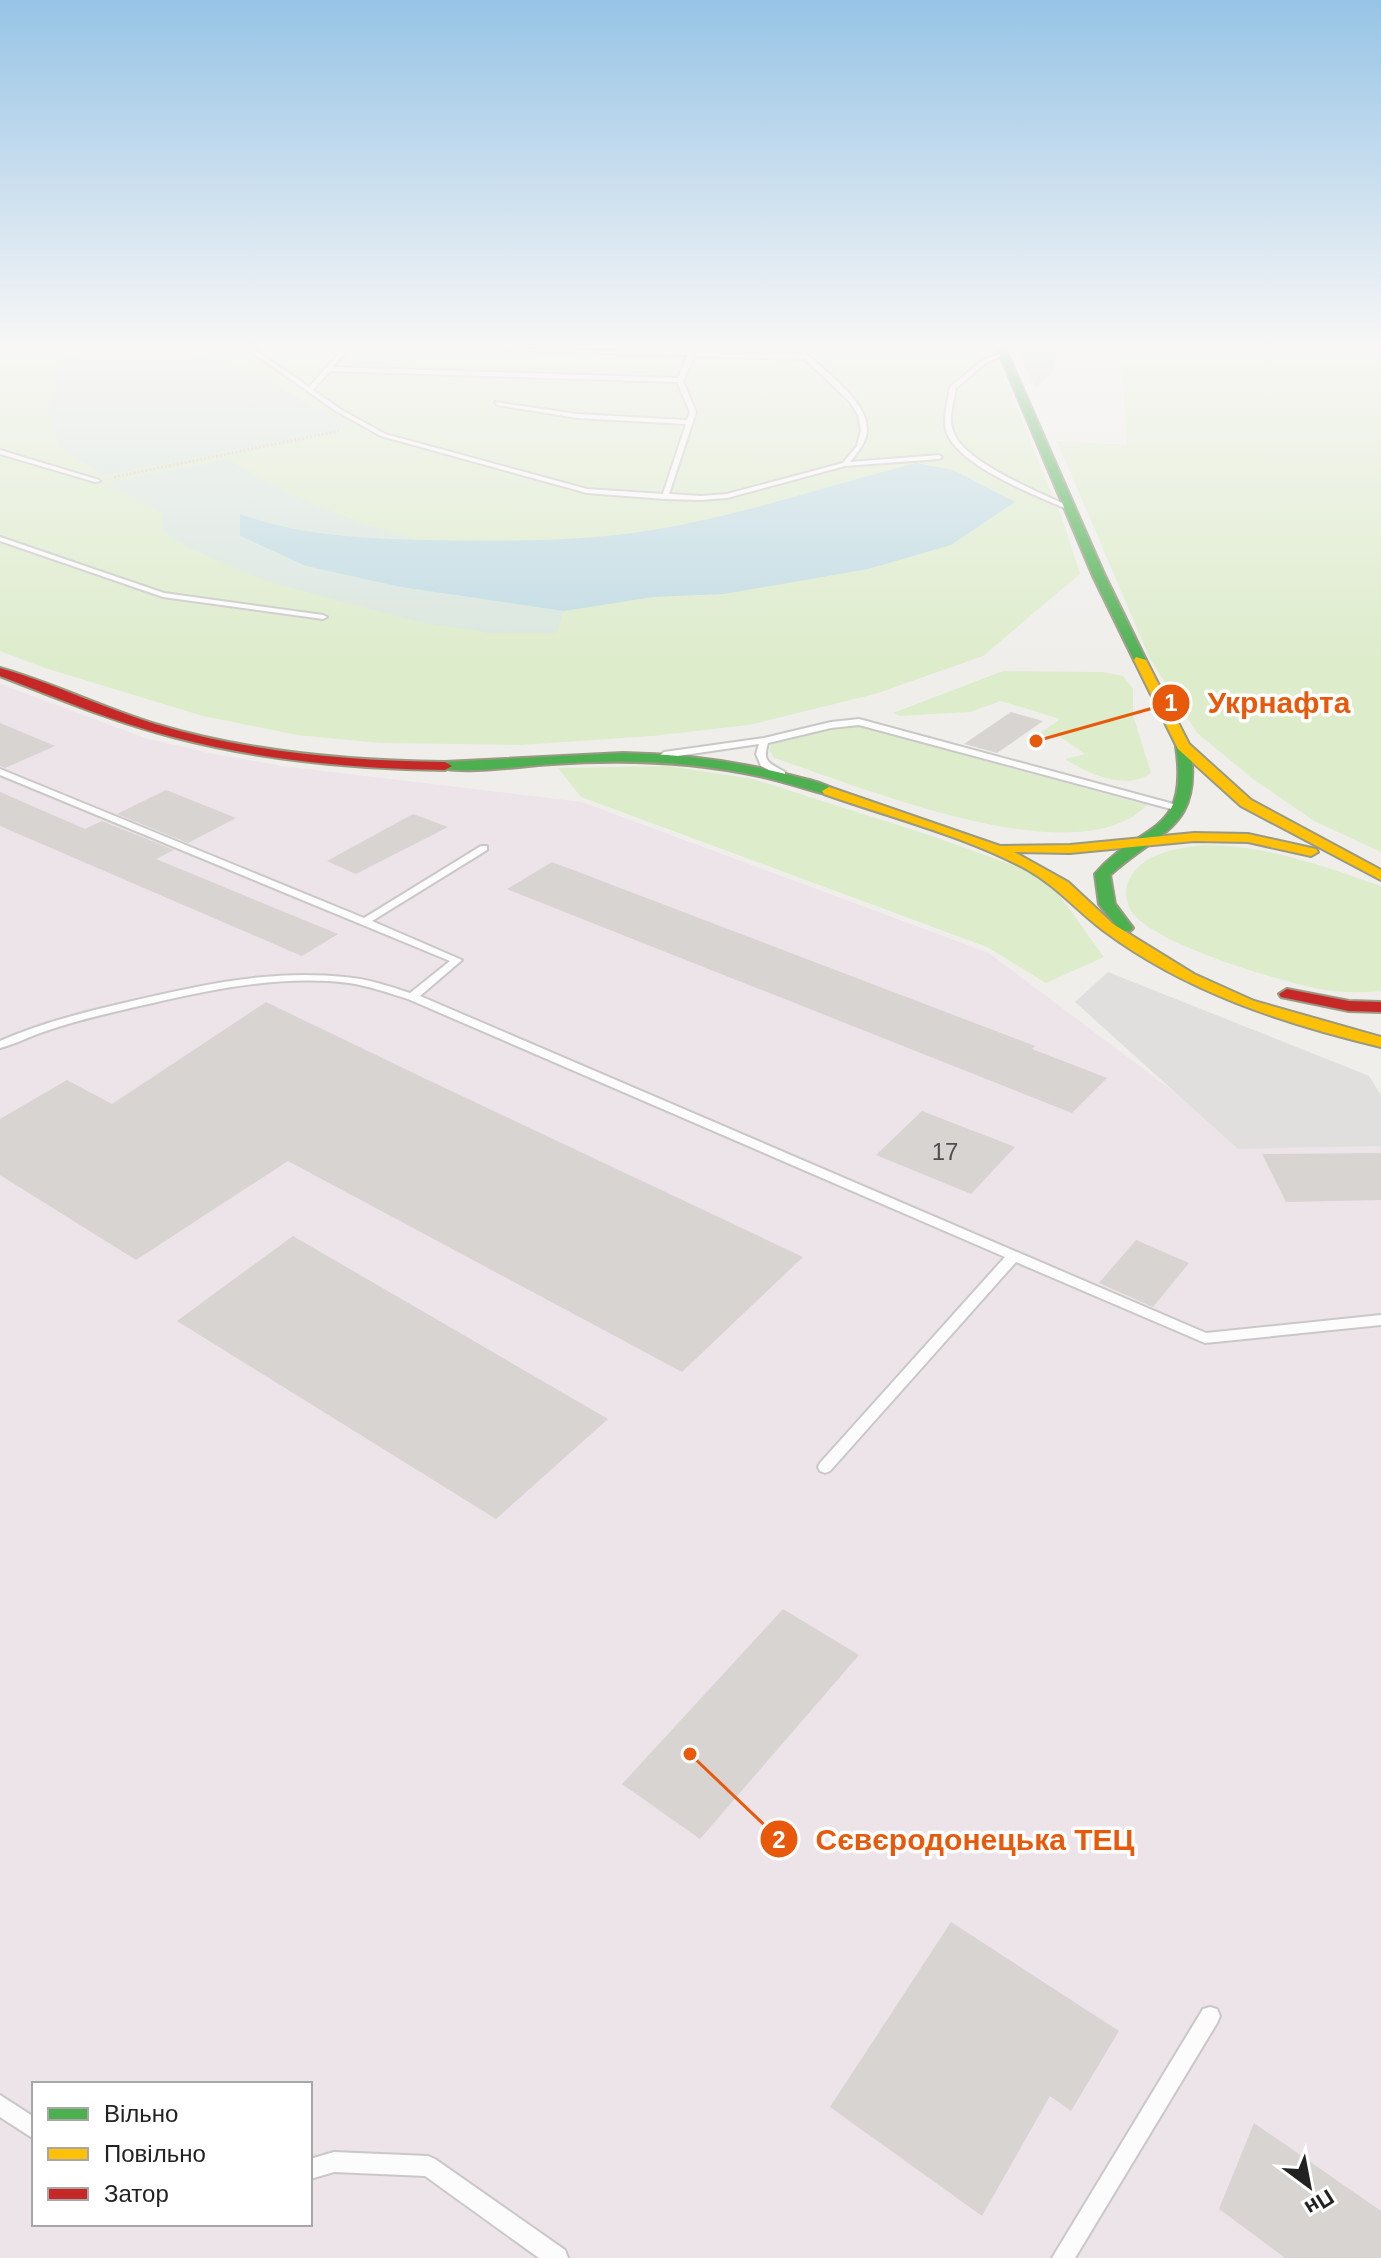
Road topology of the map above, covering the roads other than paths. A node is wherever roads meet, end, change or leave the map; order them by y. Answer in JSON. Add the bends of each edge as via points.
{"nodes":[{"id":1,"x":5,"y":453,"type":"edge"},
{"id":2,"x":446,"y":453,"type":"edge"},
{"id":3,"x":680,"y":453,"type":"edge"},
{"id":4,"x":852,"y":453,"type":"edge"},
{"id":5,"x":971,"y":453,"type":"edge"},
{"id":6,"x":1047,"y":453,"type":"edge"},
{"id":7,"x":939,"y":457,"type":"dead end"},
{"id":8,"x":845,"y":464,"type":"junction"},
{"id":9,"x":97,"y":481,"type":"road end"},
{"id":10,"x":665,"y":497,"type":"junction"},
{"id":11,"x":1071,"y":509,"type":"junction"},
{"id":12,"x":0,"y":539,"type":"edge"},
{"id":13,"x":323,"y":617,"type":"dead end"},
{"id":14,"x":0,"y":672,"type":"edge"},
{"id":15,"x":764,"y":741,"type":"junction"},
{"id":16,"x":1183,"y":746,"type":"junction"},
{"id":17,"x":646,"y":757,"type":"junction"},
{"id":18,"x":0,"y":772,"type":"edge"},
{"id":19,"x":787,"y":777,"type":"junction"},
{"id":20,"x":1178,"y":808,"type":"junction"},
{"id":21,"x":1138,"y":845,"type":"junction"},
{"id":22,"x":484,"y":848,"type":"dead end"},
{"id":23,"x":993,"y":848,"type":"junction"},
{"id":24,"x":1376,"y":872,"type":"edge"},
{"id":25,"x":364,"y":922,"type":"junction"},
{"id":26,"x":1133,"y":944,"type":"junction"},
{"id":27,"x":1152,"y":949,"type":"junction"},
{"id":28,"x":1245,"y":981,"type":"dead end"},
{"id":29,"x":1269,"y":989,"type":"dead end"},
{"id":30,"x":412,"y":997,"type":"junction"},
{"id":31,"x":1381,"y":1007,"type":"edge"},
{"id":32,"x":1381,"y":1042,"type":"edge"},
{"id":33,"x":0,"y":1045,"type":"edge"},
{"id":34,"x":1014,"y":1256,"type":"junction"},
{"id":35,"x":1381,"y":1320,"type":"edge"},
{"id":36,"x":825,"y":1467,"type":"dead end"},
{"id":37,"x":1210,"y":2016,"type":"dead end"},
{"id":38,"x":0,"y":2105,"type":"edge"},
{"id":39,"x":32,"y":2128,"type":"edge"},
{"id":40,"x":312,"y":2168,"type":"edge"},
{"id":41,"x":557,"y":2258,"type":"edge"},
{"id":42,"x":1063,"y":2258,"type":"edge"}],
"edges":[{"from":1,"to":9,"type":"lane"},
{"from":2,"to":10,"type":"lane","via":[[587,491]]},
{"from":3,"to":10,"type":"lane"},
{"from":4,"to":8,"type":"lane"},
{"from":5,"to":11,"type":"lane","via":[[993,471]]},
{"from":6,"to":11,"type":"main road"},
{"from":7,"to":8,"type":"lane"},
{"from":8,"to":10,"type":"lane","via":[[727,496]]},
{"from":11,"to":16,"type":"main road"},
{"from":12,"to":13,"type":"lane","via":[[163,595]]},
{"from":14,"to":17,"type":"main road","via":[[130,720],[201,740],[290,755],[380,766]]},
{"from":15,"to":17,"type":"lane"},
{"from":15,"to":19,"type":"lane","via":[[764,764]]},
{"from":15,"to":20,"type":"lane","via":[[859,722]]},
{"from":16,"to":20,"type":"main road","via":[[1186,789]]},
{"from":16,"to":24,"type":"main road","via":[[1246,803]]},
{"from":17,"to":19,"type":"main road"},
{"from":18,"to":25,"type":"lane"},
{"from":19,"to":23,"type":"main road"},
{"from":20,"to":21,"type":"main road","via":[[1166,828]]},
{"from":21,"to":23,"type":"main road"},
{"from":21,"to":24,"type":"main road","via":[[1194,837],[1248,838]]},
{"from":21,"to":27,"type":"main road","via":[[1102,874],[1102,895],[1115,920]]},
{"from":22,"to":25,"type":"lane"},
{"from":23,"to":26,"type":"main road","via":[[1063,885]]},
{"from":25,"to":30,"type":"lane","via":[[457,960]]},
{"from":26,"to":27,"type":"main road"},
{"from":26,"to":32,"type":"main road","via":[[1248,1004]]},
{"from":27,"to":28,"type":"main road"},
{"from":29,"to":31,"type":"main road"},
{"from":30,"to":33,"type":"lane","via":[[337,979],[251,981],[85,1016]]},
{"from":30,"to":34,"type":"lane"},
{"from":34,"to":35,"type":"lane","via":[[1205,1338]]},
{"from":34,"to":36,"type":"lane"},
{"from":37,"to":42,"type":"lane"},
{"from":38,"to":39,"type":"lane"},
{"from":40,"to":41,"type":"lane","via":[[334,2162],[428,2166]]}]}
